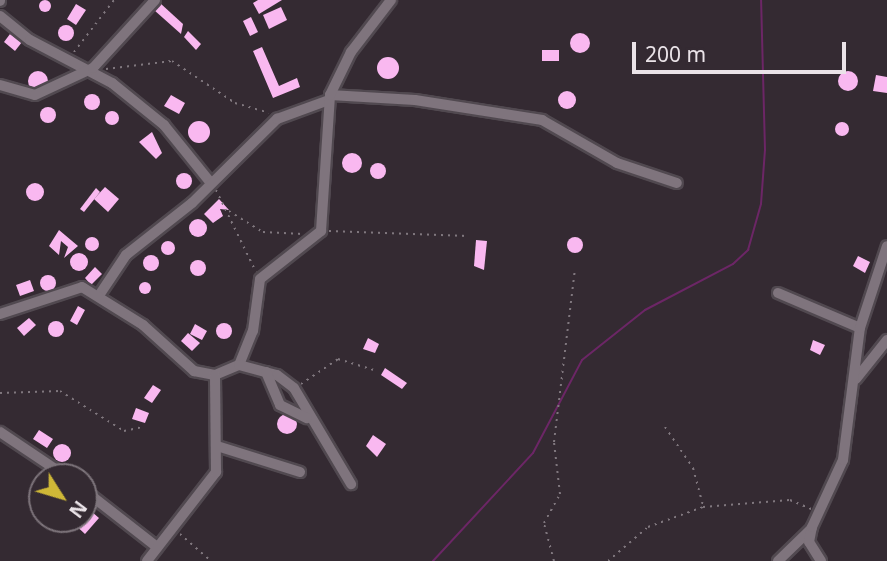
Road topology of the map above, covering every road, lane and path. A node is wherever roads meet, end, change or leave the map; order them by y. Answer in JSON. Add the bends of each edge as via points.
{"nodes":[{"id":1,"x":114,"y":0,"type":"edge"},
{"id":2,"x":155,"y":0,"type":"edge"},
{"id":3,"x":391,"y":0,"type":"edge"},
{"id":4,"x":0,"y":16,"type":"edge"},
{"id":5,"x":68,"y":61,"type":"junction"},
{"id":6,"x":92,"y":71,"type":"junction"},
{"id":7,"x":0,"y":85,"type":"edge"},
{"id":8,"x":329,"y":97,"type":"junction"},
{"id":9,"x":277,"y":119,"type":"junction"},
{"id":10,"x":210,"y":182,"type":"junction"},
{"id":11,"x":677,"y":183,"type":"dead end"},
{"id":12,"x":229,"y":211,"type":"junction"},
{"id":13,"x":321,"y":231,"type":"junction"},
{"id":14,"x":468,"y":236,"type":"dead end"},
{"id":15,"x":887,"y":246,"type":"edge"},
{"id":16,"x":575,"y":269,"type":"dead end"},
{"id":17,"x":260,"y":279,"type":"junction"},
{"id":18,"x":778,"y":293,"type":"dead end"},
{"id":19,"x":100,"y":294,"type":"junction"},
{"id":20,"x":0,"y":314,"type":"edge"},
{"id":21,"x":860,"y":328,"type":"junction"},
{"id":22,"x":887,"y":340,"type":"edge"},
{"id":23,"x":239,"y":365,"type":"junction"},
{"id":24,"x":377,"y":370,"type":"dead end"},
{"id":25,"x":265,"y":372,"type":"junction"},
{"id":26,"x":215,"y":375,"type":"junction"},
{"id":27,"x":855,"y":379,"type":"junction"},
{"id":28,"x":294,"y":388,"type":"junction"},
{"id":29,"x":0,"y":393,"type":"edge"},
{"id":30,"x":307,"y":418,"type":"junction"},
{"id":31,"x":143,"y":427,"type":"dead end"},
{"id":32,"x":664,"y":427,"type":"dead end"},
{"id":33,"x":0,"y":432,"type":"edge"},
{"id":34,"x":217,"y":446,"type":"junction"},
{"id":35,"x":46,"y":463,"type":"edge"},
{"id":36,"x":300,"y":472,"type":"dead end"},
{"id":37,"x":351,"y":484,"type":"dead end"},
{"id":38,"x":98,"y":501,"type":"edge"},
{"id":39,"x":703,"y":507,"type":"junction"},
{"id":40,"x":818,"y":512,"type":"junction"},
{"id":41,"x":812,"y":527,"type":"junction"},
{"id":42,"x":174,"y":528,"type":"junction"},
{"id":43,"x":157,"y":547,"type":"junction"},
{"id":44,"x":147,"y":561,"type":"edge"},
{"id":45,"x":211,"y":561,"type":"edge"},
{"id":46,"x":554,"y":561,"type":"edge"},
{"id":47,"x":608,"y":561,"type":"edge"},
{"id":48,"x":778,"y":561,"type":"edge"},
{"id":49,"x":821,"y":561,"type":"edge"}],
"edges":[{"from":1,"to":5,"type":"path"},
{"from":2,"to":6,"type":"street"},
{"from":3,"to":8,"type":"street","via":[[351,52]]},
{"from":4,"to":5,"type":"street"},
{"from":5,"to":6,"type":"street"},
{"from":6,"to":7,"type":"street","via":[[35,95]]},
{"from":6,"to":9,"type":"path","via":[[119,64],[172,61],[235,103],[260,105]]},
{"from":6,"to":10,"type":"street","via":[[164,125]]},
{"from":8,"to":9,"type":"street"},
{"from":8,"to":11,"type":"street","via":[[542,120],[617,163]]},
{"from":8,"to":13,"type":"street"},
{"from":9,"to":10,"type":"street"},
{"from":10,"to":12,"type":"path"},
{"from":10,"to":19,"type":"street","via":[[126,255]]},
{"from":12,"to":13,"type":"path","via":[[263,232]]},
{"from":12,"to":17,"type":"path"},
{"from":13,"to":14,"type":"path"},
{"from":13,"to":17,"type":"street"},
{"from":15,"to":21,"type":"street"},
{"from":16,"to":46,"type":"path","via":[[554,442],[560,494],[544,523]]},
{"from":17,"to":23,"type":"street","via":[[253,331]]},
{"from":18,"to":21,"type":"street"},
{"from":19,"to":20,"type":"street","via":[[66,288]]},
{"from":19,"to":26,"type":"street","via":[[194,370]]},
{"from":21,"to":27,"type":"street"},
{"from":22,"to":27,"type":"street"},
{"from":23,"to":25,"type":"street"},
{"from":23,"to":26,"type":"street"},
{"from":24,"to":28,"type":"path","via":[[338,359]]},
{"from":25,"to":28,"type":"street"},
{"from":25,"to":30,"type":"street","via":[[280,405]]},
{"from":26,"to":34,"type":"street"},
{"from":27,"to":40,"type":"street","via":[[843,460]]},
{"from":28,"to":30,"type":"street"},
{"from":29,"to":31,"type":"path","via":[[60,391],[124,431]]},
{"from":30,"to":37,"type":"street"},
{"from":32,"to":39,"type":"path","via":[[692,468]]},
{"from":33,"to":35,"type":"street"},
{"from":34,"to":36,"type":"street"},
{"from":34,"to":42,"type":"street","via":[[210,485]]},
{"from":38,"to":43,"type":"street"},
{"from":39,"to":40,"type":"path","via":[[790,500]]},
{"from":39,"to":47,"type":"path","via":[[648,527]]},
{"from":40,"to":41,"type":"street"},
{"from":41,"to":48,"type":"street"},
{"from":41,"to":49,"type":"street","via":[[809,542]]},
{"from":42,"to":43,"type":"street"},
{"from":42,"to":45,"type":"path"},
{"from":43,"to":44,"type":"street"}]}
